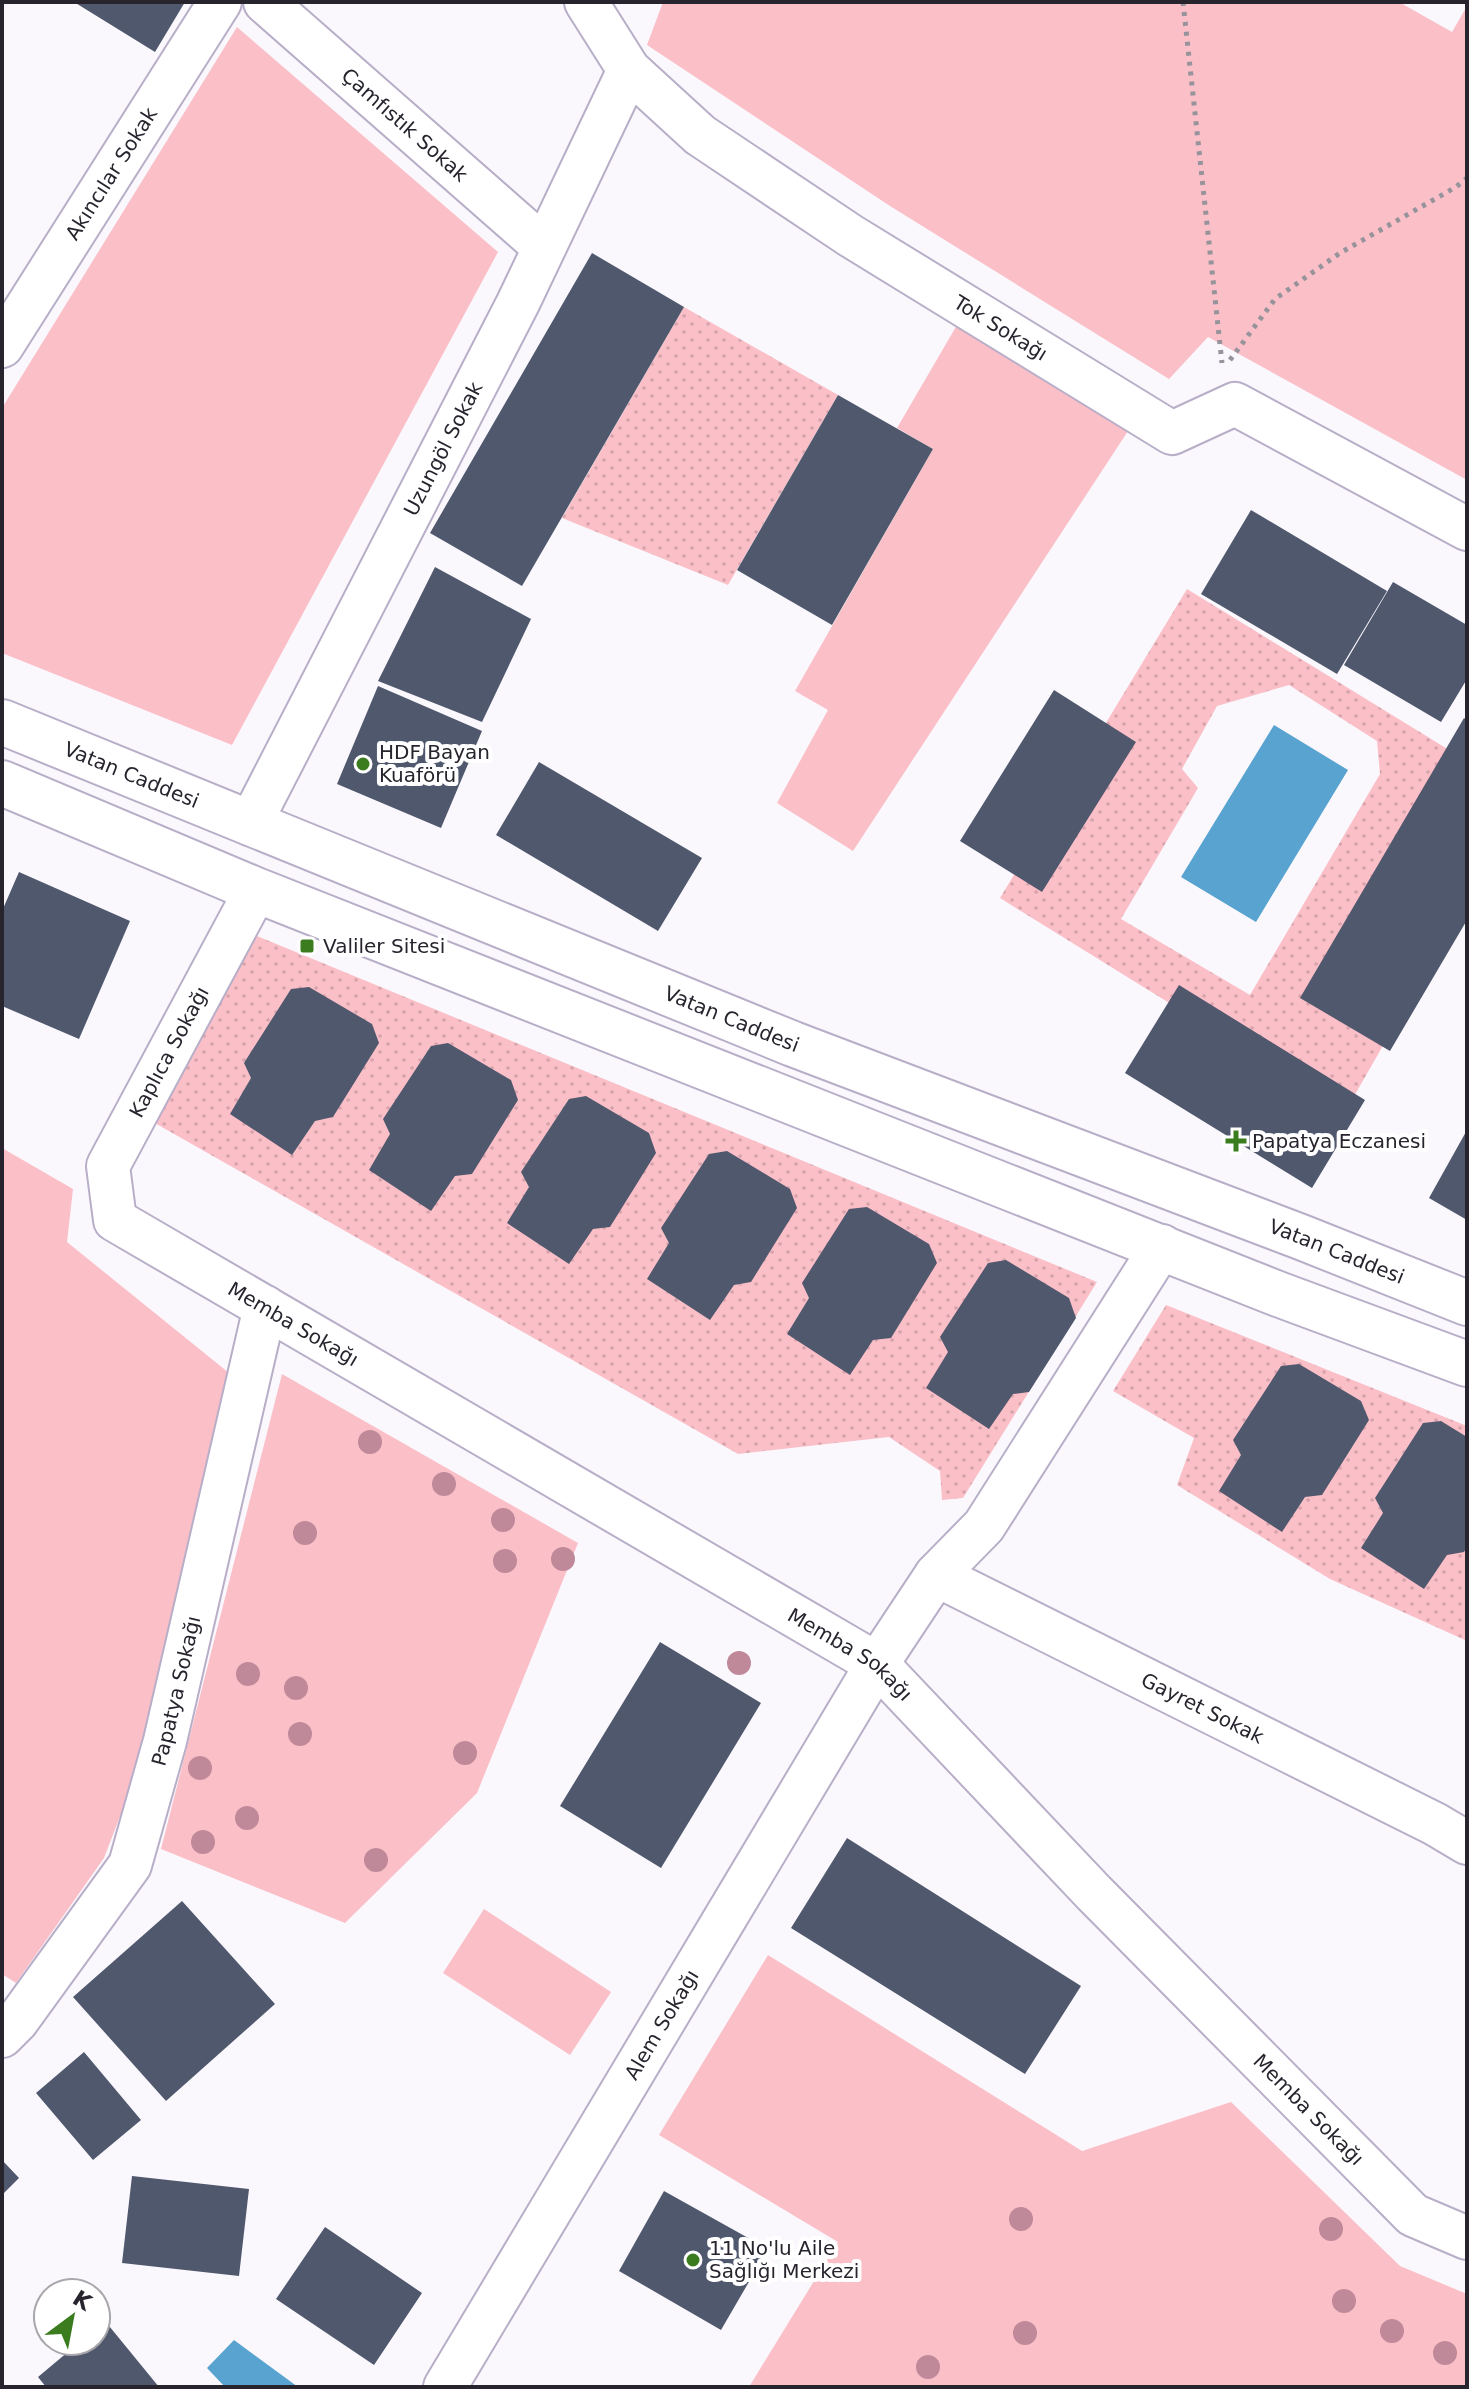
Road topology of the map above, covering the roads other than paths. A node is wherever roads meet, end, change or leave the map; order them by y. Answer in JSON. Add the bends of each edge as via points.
{"nodes":[{"id":1,"x":220,"y":2,"type":"edge"},
{"id":2,"x":265,"y":2,"type":"edge"},
{"id":3,"x":586,"y":2,"type":"edge"},
{"id":4,"x":629,"y":70,"type":"junction"},
{"id":5,"x":544,"y":247,"type":"junction"},
{"id":6,"x":2,"y":346,"type":"edge"},
{"id":7,"x":1467,"y":529,"type":"edge"},
{"id":8,"x":2,"y":722,"type":"edge"},
{"id":9,"x":2,"y":783,"type":"edge"},
{"id":10,"x":250,"y":824,"type":"junction"},
{"id":11,"x":256,"y":890,"type":"junction"},
{"id":12,"x":115,"y":1220,"type":"joint"},
{"id":13,"x":1162,"y":1246,"type":"junction"},
{"id":14,"x":1467,"y":1303,"type":"edge"},
{"id":15,"x":265,"y":1307,"type":"junction"},
{"id":16,"x":1467,"y":1364,"type":"edge"},
{"id":17,"x":936,"y":1575,"type":"junction"},
{"id":18,"x":877,"y":1664,"type":"junction"},
{"id":19,"x":1467,"y":1843,"type":"edge"},
{"id":20,"x":7,"y":2022,"type":"edge"},
{"id":21,"x":1462,"y":2225,"type":"edge"},
{"id":22,"x":445,"y":2387,"type":"edge"}],
"edges":[{"from":1,"to":6,"type":"street","name":"Akıncılar Sokak"},
{"from":2,"to":5,"type":"street","name":"Çamfıstık Sokak"},
{"from":3,"to":4,"type":"street","name":"Tok Sokağı"},
{"from":4,"to":5,"type":"street","name":"Uzungöl Sokak"},
{"from":4,"to":7,"type":"street","name":"Tok Sokağı","via":[[700,135],[851,236],[1172,433],[1235,404]]},
{"from":5,"to":10,"type":"street","name":"Uzungöl Sokak"},
{"from":8,"to":10,"type":"main road","name":"Vatan Caddesi"},
{"from":9,"to":11,"type":"main road"},
{"from":10,"to":14,"type":"main road","name":"Vatan Caddesi","via":[[793,1044]]},
{"from":11,"to":12,"type":"street","name":"Kaplıca Sokağı","via":[[108,1166]]},
{"from":11,"to":13,"type":"main road"},
{"from":12,"to":15,"type":"street","name":"Memba Sokağı"},
{"from":13,"to":16,"type":"main road"},
{"from":13,"to":17,"type":"street","name":"Alem Sokağı","via":[[984,1526]]},
{"from":15,"to":18,"type":"street","name":"Memba Sokağı"},
{"from":15,"to":20,"type":"street","name":"Papatya Sokağı","via":[[165,1741],[130,1865]]},
{"from":17,"to":18,"type":"street","name":"Alem Sokağı"},
{"from":17,"to":19,"type":"street","name":"Gayret Sokak"},
{"from":18,"to":21,"type":"street","name":"Memba Sokağı","via":[[1413,2215]]},
{"from":18,"to":22,"type":"street","name":"Alem Sokağı"}]}
